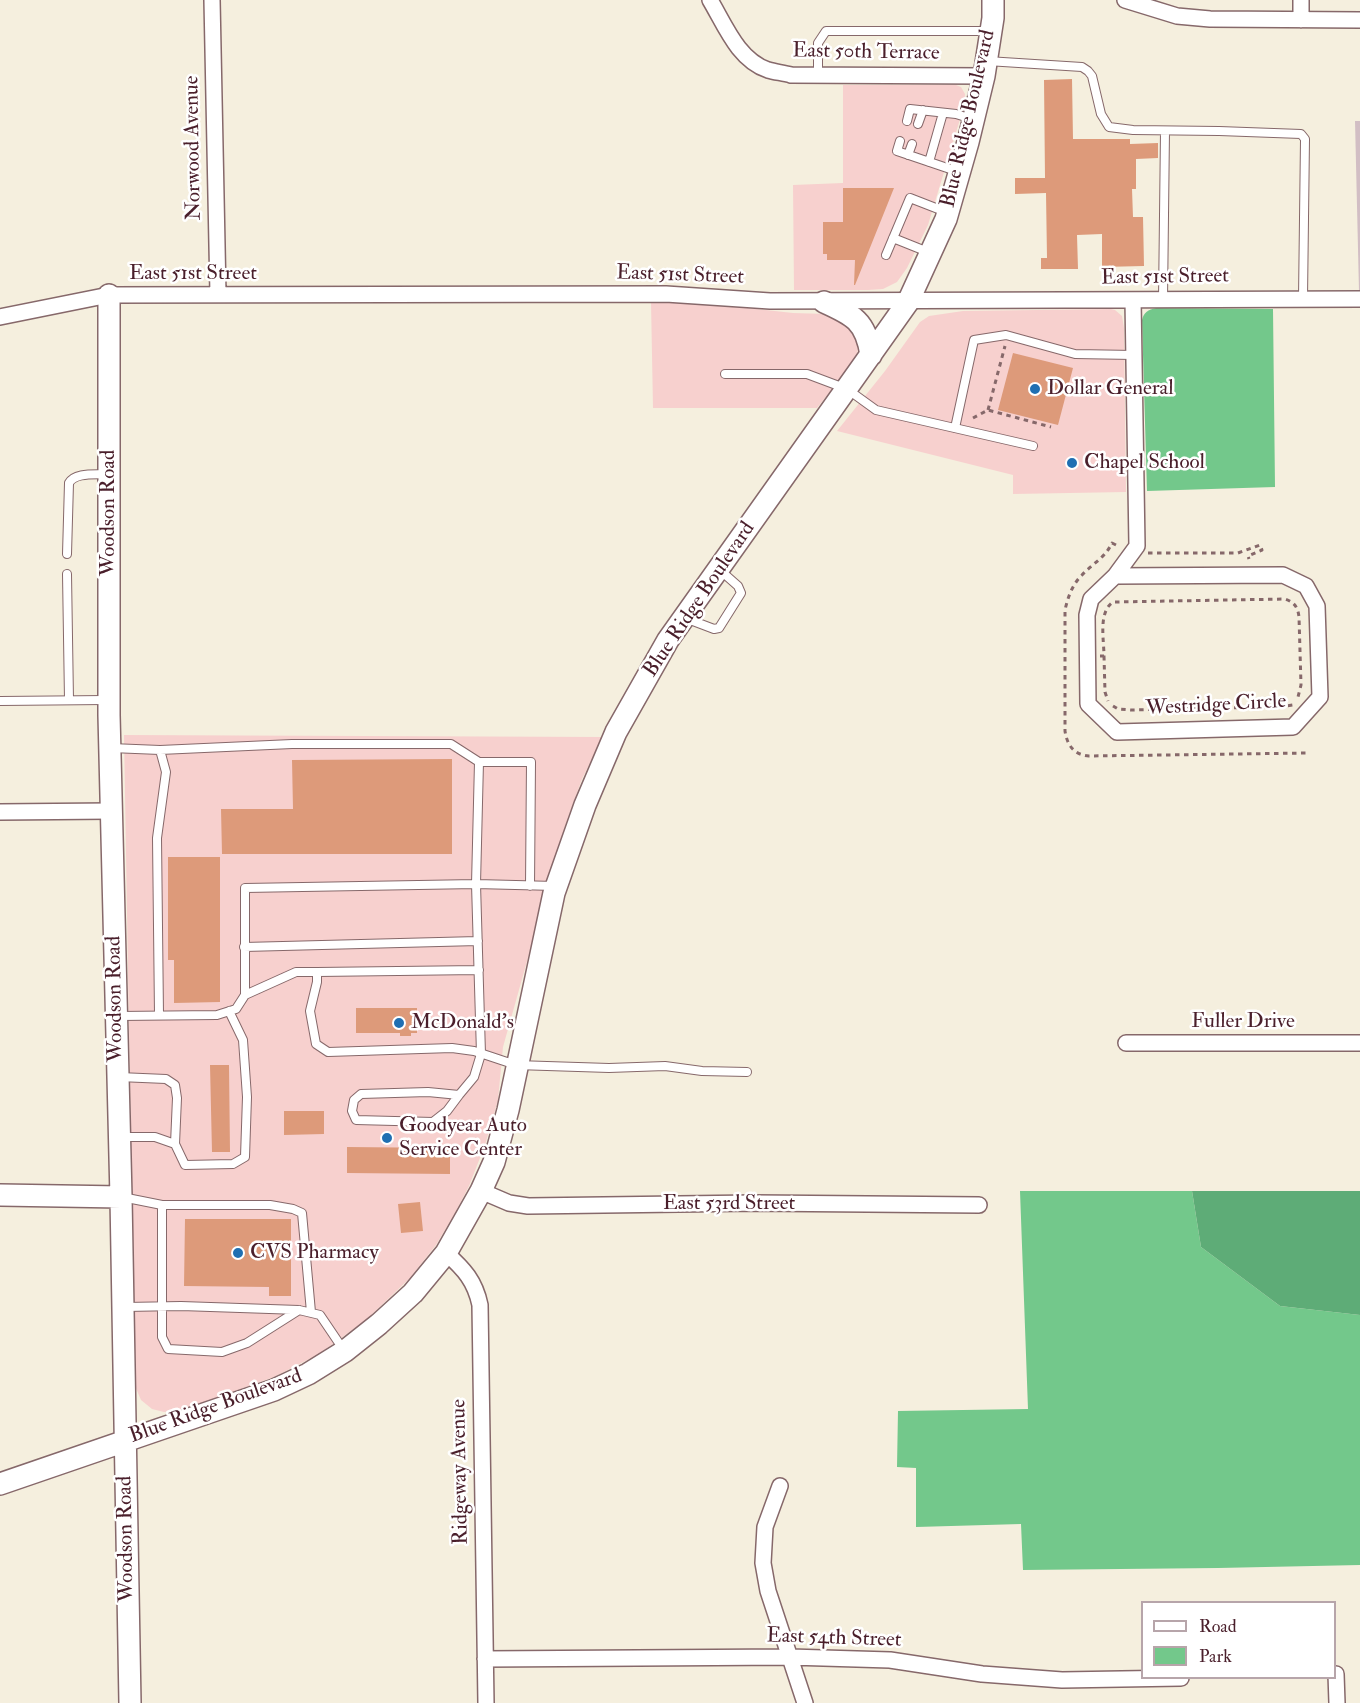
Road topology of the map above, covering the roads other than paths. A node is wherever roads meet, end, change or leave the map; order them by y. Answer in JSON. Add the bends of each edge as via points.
{"nodes":[{"id":1,"x":212,"y":0,"type":"edge"},
{"id":2,"x":710,"y":0,"type":"edge"},
{"id":3,"x":993,"y":0,"type":"edge"},
{"id":4,"x":1125,"y":0,"type":"edge"},
{"id":5,"x":1301,"y":0,"type":"edge"},
{"id":6,"x":1301,"y":20,"type":"junction"},
{"id":7,"x":1360,"y":20,"type":"edge"},
{"id":8,"x":991,"y":31,"type":"junction"},
{"id":9,"x":985,"y":69,"type":"junction"},
{"id":10,"x":818,"y":75,"type":"junction"},
{"id":11,"x":923,"y":110,"type":"junction"},
{"id":12,"x":943,"y":113,"type":"junction"},
{"id":13,"x":974,"y":119,"type":"junction"},
{"id":14,"x":906,"y":121,"type":"dead end"},
{"id":15,"x":918,"y":124,"type":"dead end"},
{"id":16,"x":1165,"y":131,"type":"junction"},
{"id":17,"x":900,"y":141,"type":"dead end"},
{"id":18,"x":912,"y":144,"type":"dead end"},
{"id":19,"x":908,"y":155,"type":"junction"},
{"id":20,"x":929,"y":162,"type":"junction"},
{"id":21,"x":959,"y":172,"type":"junction"},
{"id":22,"x":947,"y":213,"type":"junction"},
{"id":23,"x":893,"y":238,"type":"junction"},
{"id":24,"x":930,"y":253,"type":"junction"},
{"id":25,"x":886,"y":255,"type":"dead end"},
{"id":26,"x":218,"y":294,"type":"junction"},
{"id":27,"x":109,"y":295,"type":"junction"},
{"id":28,"x":1304,"y":298,"type":"junction"},
{"id":29,"x":1360,"y":299,"type":"edge"},
{"id":30,"x":1133,"y":300,"type":"junction"},
{"id":31,"x":1164,"y":300,"type":"junction"},
{"id":32,"x":824,"y":302,"type":"junction"},
{"id":33,"x":908,"y":302,"type":"junction"},
{"id":34,"x":0,"y":316,"type":"edge"},
{"id":35,"x":871,"y":355,"type":"junction"},
{"id":36,"x":1134,"y":355,"type":"junction"},
{"id":37,"x":725,"y":374,"type":"dead end"},
{"id":38,"x":847,"y":389,"type":"junction"},
{"id":39,"x":955,"y":428,"type":"junction"},
{"id":40,"x":1033,"y":446,"type":"dead end"},
{"id":41,"x":109,"y":474,"type":"junction"},
{"id":42,"x":67,"y":554,"type":"dead end"},
{"id":43,"x":719,"y":569,"type":"junction"},
{"id":44,"x":67,"y":574,"type":"dead end"},
{"id":45,"x":1115,"y":576,"type":"junction"},
{"id":46,"x":684,"y":618,"type":"junction"},
{"id":47,"x":69,"y":700,"type":"junction"},
{"id":48,"x":109,"y":700,"type":"junction"},
{"id":49,"x":0,"y":701,"type":"edge"},
{"id":50,"x":110,"y":748,"type":"junction"},
{"id":51,"x":160,"y":750,"type":"junction"},
{"id":52,"x":479,"y":762,"type":"junction"},
{"id":53,"x":111,"y":811,"type":"junction"},
{"id":54,"x":0,"y":812,"type":"edge"},
{"id":55,"x":476,"y":884,"type":"junction"},
{"id":56,"x":530,"y":886,"type":"junction"},
{"id":57,"x":557,"y":886,"type":"junction"},
{"id":58,"x":478,"y":941,"type":"junction"},
{"id":59,"x":244,"y":947,"type":"junction"},
{"id":60,"x":479,"y":970,"type":"junction"},
{"id":61,"x":317,"y":972,"type":"junction"},
{"id":62,"x":245,"y":995,"type":"junction"},
{"id":63,"x":229,"y":1011,"type":"junction"},
{"id":64,"x":159,"y":1015,"type":"junction"},
{"id":65,"x":117,"y":1016,"type":"junction"},
{"id":66,"x":1360,"y":1042,"type":"edge"},
{"id":67,"x":1126,"y":1043,"type":"dead end"},
{"id":68,"x":481,"y":1054,"type":"junction"},
{"id":69,"x":516,"y":1065,"type":"junction"},
{"id":70,"x":747,"y":1072,"type":"dead end"},
{"id":71,"x":118,"y":1077,"type":"junction"},
{"id":72,"x":459,"y":1095,"type":"junction"},
{"id":73,"x":120,"y":1137,"type":"junction"},
{"id":74,"x":175,"y":1144,"type":"junction"},
{"id":75,"x":481,"y":1191,"type":"junction"},
{"id":76,"x":0,"y":1195,"type":"edge"},
{"id":77,"x":121,"y":1197,"type":"junction"},
{"id":78,"x":162,"y":1205,"type":"junction"},
{"id":79,"x":979,"y":1205,"type":"dead end"},
{"id":80,"x":446,"y":1253,"type":"junction"},
{"id":81,"x":161,"y":1306,"type":"junction"},
{"id":82,"x":123,"y":1307,"type":"junction"},
{"id":83,"x":299,"y":1310,"type":"junction"},
{"id":84,"x":311,"y":1312,"type":"junction"},
{"id":85,"x":345,"y":1351,"type":"junction"},
{"id":86,"x":126,"y":1441,"type":"junction"},
{"id":87,"x":0,"y":1484,"type":"edge"},
{"id":88,"x":780,"y":1486,"type":"dead end"},
{"id":89,"x":790,"y":1657,"type":"junction"},
{"id":90,"x":485,"y":1659,"type":"junction"},
{"id":91,"x":1141,"y":1678,"type":"edge"},
{"id":92,"x":1335,"y":1679,"type":"edge"},
{"id":93,"x":130,"y":1703,"type":"edge"},
{"id":94,"x":486,"y":1703,"type":"edge"},
{"id":95,"x":805,"y":1703,"type":"edge"},
{"id":96,"x":1337,"y":1703,"type":"edge"}],
"edges":[{"from":1,"to":26,"type":"street","name":"Norwood Avenue"},
{"from":2,"to":10,"type":"street","name":"East 50th Terrace","via":[[749,59],[767,70]]},
{"from":3,"to":8,"type":"street","name":"Blue Ridge Boulevard"},
{"from":4,"to":6,"type":"street","via":[[1177,16]]},
{"from":5,"to":6,"type":"street"},
{"from":6,"to":7,"type":"street"},
{"from":8,"to":9,"type":"street","name":"Blue Ridge Boulevard"},
{"from":8,"to":10,"type":"lane","via":[[826,31],[818,43]]},
{"from":9,"to":10,"type":"street","name":"East 50th Terrace"},
{"from":9,"to":13,"type":"street","name":"Blue Ridge Boulevard"},
{"from":9,"to":16,"type":"lane","via":[[1083,68],[1092,76],[1101,114],[1109,127]]},
{"from":11,"to":12,"type":"lane"},
{"from":11,"to":14,"type":"lane","via":[[910,109]]},
{"from":11,"to":15,"type":"lane"},
{"from":12,"to":13,"type":"lane"},
{"from":12,"to":20,"type":"lane"},
{"from":13,"to":21,"type":"street","name":"Blue Ridge Boulevard"},
{"from":16,"to":28,"type":"lane","via":[[1301,134],[1305,139]]},
{"from":16,"to":31,"type":"lane"},
{"from":17,"to":19,"type":"lane","via":[[897,151]]},
{"from":18,"to":19,"type":"lane"},
{"from":19,"to":20,"type":"lane"},
{"from":20,"to":21,"type":"lane"},
{"from":21,"to":22,"type":"street","name":"Blue Ridge Boulevard"},
{"from":22,"to":23,"type":"lane","via":[[910,198]]},
{"from":22,"to":24,"type":"street","name":"Blue Ridge Boulevard"},
{"from":23,"to":24,"type":"lane"},
{"from":23,"to":25,"type":"lane"},
{"from":24,"to":33,"type":"street","name":"Blue Ridge Boulevard"},
{"from":26,"to":27,"type":"street","name":"East 51st Street"},
{"from":26,"to":32,"type":"street","name":"East 51st Street","via":[[666,294]]},
{"from":27,"to":34,"type":"street","name":"East 51st Street"},
{"from":27,"to":41,"type":"street","name":"Woodson Road"},
{"from":28,"to":29,"type":"street","name":"East 51st Street"},
{"from":28,"to":31,"type":"street","name":"East 51st Street"},
{"from":30,"to":31,"type":"street","name":"East 51st Street"},
{"from":30,"to":33,"type":"street","name":"East 51st Street"},
{"from":30,"to":36,"type":"street","name":"Westridge Circle"},
{"from":32,"to":33,"type":"street","name":"East 51st Street"},
{"from":32,"to":35,"type":"street","via":[[856,318]]},
{"from":33,"to":35,"type":"street","name":"Blue Ridge Boulevard"},
{"from":35,"to":38,"type":"street","name":"Blue Ridge Boulevard"},
{"from":36,"to":39,"type":"lane","via":[[1075,354],[1006,335],[974,340]]},
{"from":36,"to":45,"type":"street","name":"Westridge Circle","via":[[1137,546]]},
{"from":37,"to":38,"type":"lane","via":[[807,374]]},
{"from":38,"to":39,"type":"lane","via":[[876,410]]},
{"from":38,"to":43,"type":"street","name":"Blue Ridge Boulevard"},
{"from":39,"to":40,"type":"lane"},
{"from":41,"to":42,"type":"lane","via":[[71,479]]},
{"from":41,"to":48,"type":"street","name":"Woodson Road"},
{"from":43,"to":46,"type":"street","name":"Blue Ridge Boulevard"},
{"from":43,"to":46,"type":"lane","via":[[741,593],[719,628]]},
{"from":44,"to":47,"type":"lane"},
{"from":45,"to":45,"type":"street","name":"Westridge Circle","via":[[1091,599],[1087,615],[1088,704],[1117,732],[1293,727],[1320,697],[1317,606],[1306,586],[1283,575]]},
{"from":46,"to":57,"type":"street","name":"Blue Ridge Boulevard","via":[[616,732]]},
{"from":47,"to":48,"type":"lane"},
{"from":47,"to":49,"type":"lane"},
{"from":48,"to":50,"type":"street","name":"Woodson Road"},
{"from":50,"to":51,"type":"lane"},
{"from":50,"to":53,"type":"street","name":"Woodson Road"},
{"from":51,"to":52,"type":"lane","via":[[292,744],[451,744]]},
{"from":51,"to":64,"type":"lane","via":[[166,772],[157,838]]},
{"from":52,"to":55,"type":"lane"},
{"from":52,"to":56,"type":"lane","via":[[531,762]]},
{"from":53,"to":54,"type":"street"},
{"from":53,"to":65,"type":"street","name":"Woodson Road"},
{"from":55,"to":56,"type":"lane"},
{"from":55,"to":58,"type":"lane"},
{"from":55,"to":59,"type":"lane","via":[[245,888]]},
{"from":56,"to":57,"type":"lane"},
{"from":57,"to":69,"type":"street","name":"Blue Ridge Boulevard"},
{"from":58,"to":59,"type":"lane"},
{"from":58,"to":60,"type":"lane"},
{"from":59,"to":62,"type":"lane"},
{"from":60,"to":61,"type":"lane"},
{"from":60,"to":68,"type":"lane"},
{"from":61,"to":62,"type":"lane","via":[[296,972]]},
{"from":61,"to":68,"type":"lane","via":[[310,1011],[316,1044],[328,1052],[452,1048]]},
{"from":62,"to":63,"type":"lane","via":[[236,1009]]},
{"from":63,"to":64,"type":"lane","via":[[217,1015]]},
{"from":63,"to":74,"type":"lane","via":[[243,1040],[247,1097],[245,1157],[233,1164],[185,1165]]},
{"from":64,"to":65,"type":"lane"},
{"from":65,"to":71,"type":"street","name":"Woodson Road"},
{"from":66,"to":67,"type":"street","name":"Fuller Drive"},
{"from":68,"to":69,"type":"lane"},
{"from":68,"to":72,"type":"lane","via":[[474,1077]]},
{"from":69,"to":70,"type":"lane","via":[[665,1066]]},
{"from":69,"to":75,"type":"street","name":"Blue Ridge Boulevard","via":[[494,1162]]},
{"from":71,"to":73,"type":"street","name":"Woodson Road"},
{"from":71,"to":74,"type":"lane","via":[[166,1079],[175,1085]]},
{"from":72,"to":72,"type":"lane","via":[[361,1094],[354,1100],[352,1111],[356,1120],[433,1122]]},
{"from":73,"to":74,"type":"lane","via":[[155,1137]]},
{"from":73,"to":77,"type":"street","name":"Woodson Road"},
{"from":75,"to":79,"type":"street","name":"East 53rd Street","via":[[528,1206]]},
{"from":75,"to":80,"type":"street","name":"Blue Ridge Boulevard"},
{"from":76,"to":77,"type":"street"},
{"from":77,"to":78,"type":"lane"},
{"from":77,"to":82,"type":"street","name":"Woodson Road"},
{"from":78,"to":81,"type":"lane"},
{"from":78,"to":84,"type":"lane","via":[[270,1205],[302,1213]]},
{"from":80,"to":85,"type":"street","name":"Blue Ridge Boulevard","via":[[413,1293]]},
{"from":80,"to":90,"type":"street","name":"Ridgeway Avenue","via":[[476,1288],[480,1305]]},
{"from":81,"to":82,"type":"lane"},
{"from":81,"to":83,"type":"lane"},
{"from":81,"to":83,"type":"lane","via":[[162,1338],[168,1349],[222,1352],[247,1343]]},
{"from":82,"to":86,"type":"street","name":"Woodson Road"},
{"from":83,"to":84,"type":"lane"},
{"from":84,"to":85,"type":"lane","via":[[320,1315]]},
{"from":85,"to":86,"type":"street","name":"Blue Ridge Boulevard","via":[[274,1390]]},
{"from":86,"to":87,"type":"street","name":"Blue Ridge Boulevard"},
{"from":86,"to":93,"type":"street","name":"Woodson Road"},
{"from":88,"to":89,"type":"street","via":[[765,1527],[763,1563]]},
{"from":89,"to":90,"type":"street","name":"East 54th Street"},
{"from":89,"to":91,"type":"street","name":"East 54th Street","via":[[890,1660],[982,1674],[1062,1680]]},
{"from":89,"to":95,"type":"street"},
{"from":90,"to":94,"type":"street","name":"Ridgeway Avenue"},
{"from":92,"to":96,"type":"street"}]}
